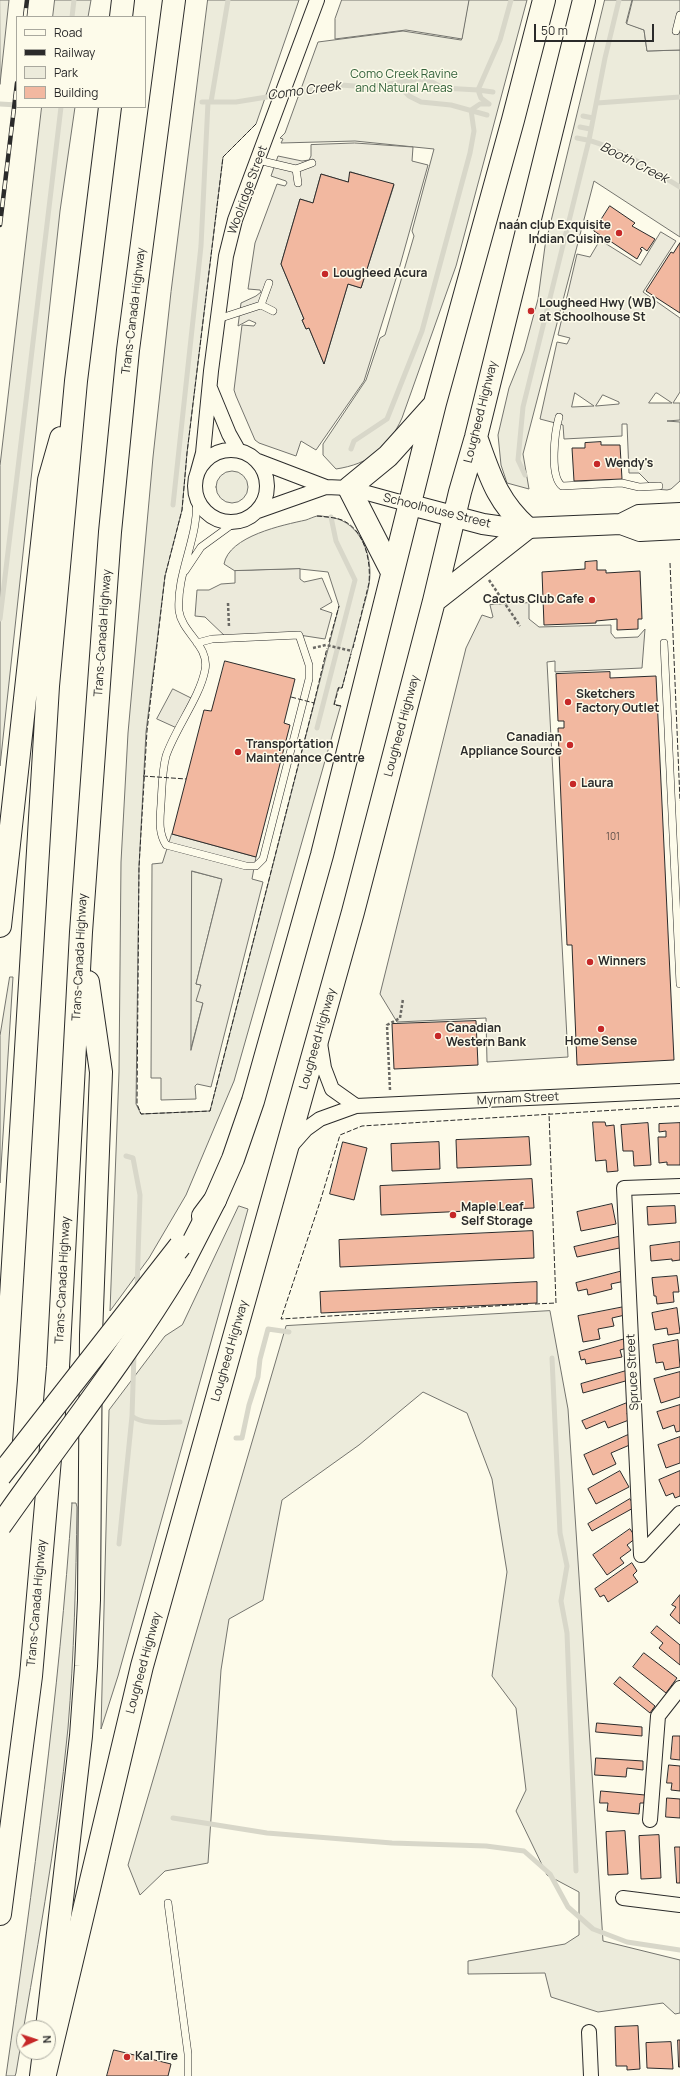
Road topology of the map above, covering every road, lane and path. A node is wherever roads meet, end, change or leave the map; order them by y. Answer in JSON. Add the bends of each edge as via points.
{"nodes":[{"id":1,"x":123,"y":0,"type":"edge"},
{"id":2,"x":174,"y":0,"type":"edge"},
{"id":3,"x":317,"y":0,"type":"edge"},
{"id":4,"x":544,"y":0,"type":"edge"},
{"id":5,"x":584,"y":0,"type":"edge"},
{"id":6,"x":680,"y":15,"type":"edge"},
{"id":7,"x":121,"y":16,"type":"edge"},
{"id":8,"x":676,"y":31,"type":"dead end"},
{"id":9,"x":110,"y":108,"type":"edge"},
{"id":10,"x":258,"y":160,"type":"junction"},
{"id":11,"x":312,"y":163,"type":"dead end"},
{"id":12,"x":296,"y":168,"type":"junction"},
{"id":13,"x":298,"y":183,"type":"dead end"},
{"id":14,"x":269,"y":282,"type":"dead end"},
{"id":15,"x":261,"y":305,"type":"junction"},
{"id":16,"x":273,"y":311,"type":"dead end"},
{"id":17,"x":217,"y":319,"type":"junction"},
{"id":18,"x":76,"y":381,"type":"junction"},
{"id":19,"x":210,"y":387,"type":"junction"},
{"id":20,"x":435,"y":403,"type":"junction"},
{"id":21,"x":559,"y":417,"type":"dead end"},
{"id":22,"x":476,"y":437,"type":"junction"},
{"id":23,"x":238,"y":450,"type":"junction"},
{"id":24,"x":258,"y":461,"type":"junction"},
{"id":25,"x":198,"y":471,"type":"junction"},
{"id":26,"x":326,"y":486,"type":"junction"},
{"id":27,"x":659,"y":486,"type":"dead end"},
{"id":28,"x":349,"y":488,"type":"junction"},
{"id":29,"x":196,"y":498,"type":"junction"},
{"id":30,"x":411,"y":505,"type":"junction"},
{"id":31,"x":258,"y":511,"type":"junction"},
{"id":32,"x":680,"y":513,"type":"edge"},
{"id":33,"x":454,"y":516,"type":"junction"},
{"id":34,"x":234,"y":523,"type":"junction"},
{"id":35,"x":621,"y":524,"type":"junction"},
{"id":36,"x":527,"y":528,"type":"junction"},
{"id":37,"x":680,"y":529,"type":"edge"},
{"id":38,"x":392,"y":572,"type":"junction"},
{"id":39,"x":184,"y":573,"type":"junction"},
{"id":40,"x":485,"y":575,"type":"dead end"},
{"id":41,"x":434,"y":601,"type":"junction"},
{"id":42,"x":228,"y":603,"type":"dead end"},
{"id":43,"x":520,"y":626,"type":"dead end"},
{"id":44,"x":229,"y":628,"type":"dead end"},
{"id":45,"x":197,"y":642,"type":"junction"},
{"id":46,"x":664,"y":643,"type":"dead end"},
{"id":47,"x":311,"y":649,"type":"dead end"},
{"id":48,"x":352,"y":651,"type":"dead end"},
{"id":49,"x":0,"y":926,"type":"edge"},
{"id":50,"x":81,"y":932,"type":"junction"},
{"id":51,"x":680,"y":984,"type":"edge"},
{"id":52,"x":403,"y":999,"type":"dead end"},
{"id":53,"x":319,"y":1038,"type":"junction"},
{"id":54,"x":680,"y":1090,"type":"edge"},
{"id":55,"x":390,"y":1105,"type":"junction"},
{"id":56,"x":356,"y":1106,"type":"junction"},
{"id":57,"x":287,"y":1151,"type":"junction"},
{"id":58,"x":680,"y":1186,"type":"edge"},
{"id":59,"x":215,"y":1200,"type":"junction"},
{"id":60,"x":0,"y":1453,"type":"edge"},
{"id":61,"x":0,"y":1476,"type":"edge"},
{"id":62,"x":680,"y":1513,"type":"edge"},
{"id":63,"x":0,"y":1526,"type":"edge"},
{"id":64,"x":680,"y":1688,"type":"edge"},
{"id":65,"x":650,"y":1820,"type":"dead end"},
{"id":66,"x":623,"y":1898,"type":"dead end"},
{"id":67,"x":168,"y":1903,"type":"dead end"},
{"id":68,"x":680,"y":1905,"type":"edge"},
{"id":69,"x":0,"y":1914,"type":"edge"},
{"id":70,"x":48,"y":2020,"type":"edge"},
{"id":71,"x":589,"y":2032,"type":"dead end"},
{"id":72,"x":43,"y":2060,"type":"edge"},
{"id":73,"x":41,"y":2076,"type":"edge"},
{"id":74,"x":45,"y":2076,"type":"edge"},
{"id":75,"x":188,"y":2076,"type":"edge"},
{"id":76,"x":591,"y":2076,"type":"edge"}],
"edges":[{"from":1,"to":7,"type":"main road"},
{"from":2,"to":50,"type":"main road","name":"Trans-Canada Highway","via":[[128,350],[114,493]]},
{"from":3,"to":10,"type":"street","name":"Woolridge Street"},
{"from":4,"to":20,"type":"main road"},
{"from":5,"to":22,"type":"main road","name":"Lougheed Highway"},
{"from":6,"to":8,"type":"lane"},
{"from":9,"to":18,"type":"main road"},
{"from":10,"to":12,"type":"lane"},
{"from":10,"to":17,"type":"street","name":"Woolridge Street","via":[[229,243]]},
{"from":11,"to":12,"type":"lane"},
{"from":12,"to":13,"type":"lane"},
{"from":14,"to":15,"type":"lane"},
{"from":15,"to":16,"type":"lane"},
{"from":15,"to":17,"type":"lane"},
{"from":17,"to":19,"type":"street","name":"Woolridge Street"},
{"from":18,"to":49,"type":"main road","via":[[49,480]]},
{"from":18,"to":60,"type":"main road","via":[[48,686]]},
{"from":19,"to":23,"type":"street","name":"Woolridge Street"},
{"from":19,"to":25,"type":"street","name":"Woolridge Street","via":[[203,453]]},
{"from":20,"to":28,"type":"main road","via":[[388,456]]},
{"from":20,"to":30,"type":"main road"},
{"from":21,"to":27,"type":"lane","via":[[555,435],[555,470],[556,479],[562,486],[622,483],[639,487]]},
{"from":22,"to":33,"type":"main road","name":"Lougheed Highway"},
{"from":22,"to":36,"type":"main road","via":[[498,495]]},
{"from":23,"to":24,"type":"street"},
{"from":23,"to":25,"type":"street","via":[[214,454]]},
{"from":24,"to":26,"type":"street","name":"Schoolhouse Street"},
{"from":24,"to":31,"type":"street","via":[[268,481],[268,492]]},
{"from":25,"to":29,"type":"street","via":[[195,480]]},
{"from":26,"to":28,"type":"street","name":"Schoolhouse Street"},
{"from":26,"to":31,"type":"street","name":"Schoolhouse Street"},
{"from":28,"to":30,"type":"street","name":"Schoolhouse Street"},
{"from":28,"to":38,"type":"main road"},
{"from":29,"to":34,"type":"street","via":[[211,517],[222,522]]},
{"from":29,"to":39,"type":"lane","via":[[197,520],[186,556]]},
{"from":30,"to":33,"type":"main road","name":"Schoolhouse Street"},
{"from":30,"to":38,"type":"main road"},
{"from":31,"to":34,"type":"street","via":[[243,521]]},
{"from":32,"to":35,"type":"main road","name":"Schoolhouse Street","via":[[639,515]]},
{"from":33,"to":36,"type":"main road","name":"Schoolhouse Street","via":[[484,524]]},
{"from":33,"to":41,"type":"main road","name":"Lougheed Highway"},
{"from":34,"to":39,"type":"lane","via":[[201,547]]},
{"from":35,"to":36,"type":"main road","name":"Schoolhouse Street"},
{"from":35,"to":37,"type":"main road","name":"Schoolhouse Street","via":[[640,531]]},
{"from":36,"to":41,"type":"main road"},
{"from":38,"to":59,"type":"main road","via":[[322,855],[255,1094],[233,1159]]},
{"from":39,"to":45,"type":"lane","via":[[179,611],[184,625]]},
{"from":40,"to":43,"type":"path"},
{"from":41,"to":53,"type":"main road","name":"Lougheed Highway"},
{"from":42,"to":44,"type":"path"},
{"from":45,"to":45,"type":"lane","via":[[203,652],[205,671],[167,755],[163,777],[161,836],[166,845],[246,866],[256,866],[263,859],[308,679],[309,666],[299,635]]},
{"from":46,"to":51,"type":"lane"},
{"from":47,"to":48,"type":"path","via":[[328,645]]},
{"from":50,"to":69,"type":"main road","name":"Trans-Canada Highway","via":[[58,1367],[31,1676]]},
{"from":50,"to":70,"type":"main road","via":[[101,1072],[90,1335],[89,1600],[81,1736]]},
{"from":52,"to":55,"type":"path","via":[[400,1018],[387,1025]]},
{"from":53,"to":56,"type":"street","via":[[324,1068],[332,1089]]},
{"from":53,"to":57,"type":"main road","name":"Lougheed Highway"},
{"from":54,"to":55,"type":"street","name":"Myrnam Street"},
{"from":55,"to":56,"type":"street","name":"Myrnam Street"},
{"from":56,"to":57,"type":"street","name":"Myrnam Street","via":[[320,1119],[306,1129]]},
{"from":57,"to":74,"type":"main road","name":"Lougheed Highway","via":[[142,1666]]},
{"from":58,"to":62,"type":"street","name":"Spruce Street","via":[[624,1188],[641,1555]]},
{"from":59,"to":61,"type":"main road","bridge":true},
{"from":59,"to":63,"type":"main road","bridge":true,"via":[[162,1298]]},
{"from":64,"to":65,"type":"street","via":[[658,1716]]},
{"from":66,"to":68,"type":"street"},
{"from":67,"to":75,"type":"lane","via":[[188,2054]]},
{"from":71,"to":76,"type":"street"},
{"from":72,"to":73,"type":"main road"}]}
